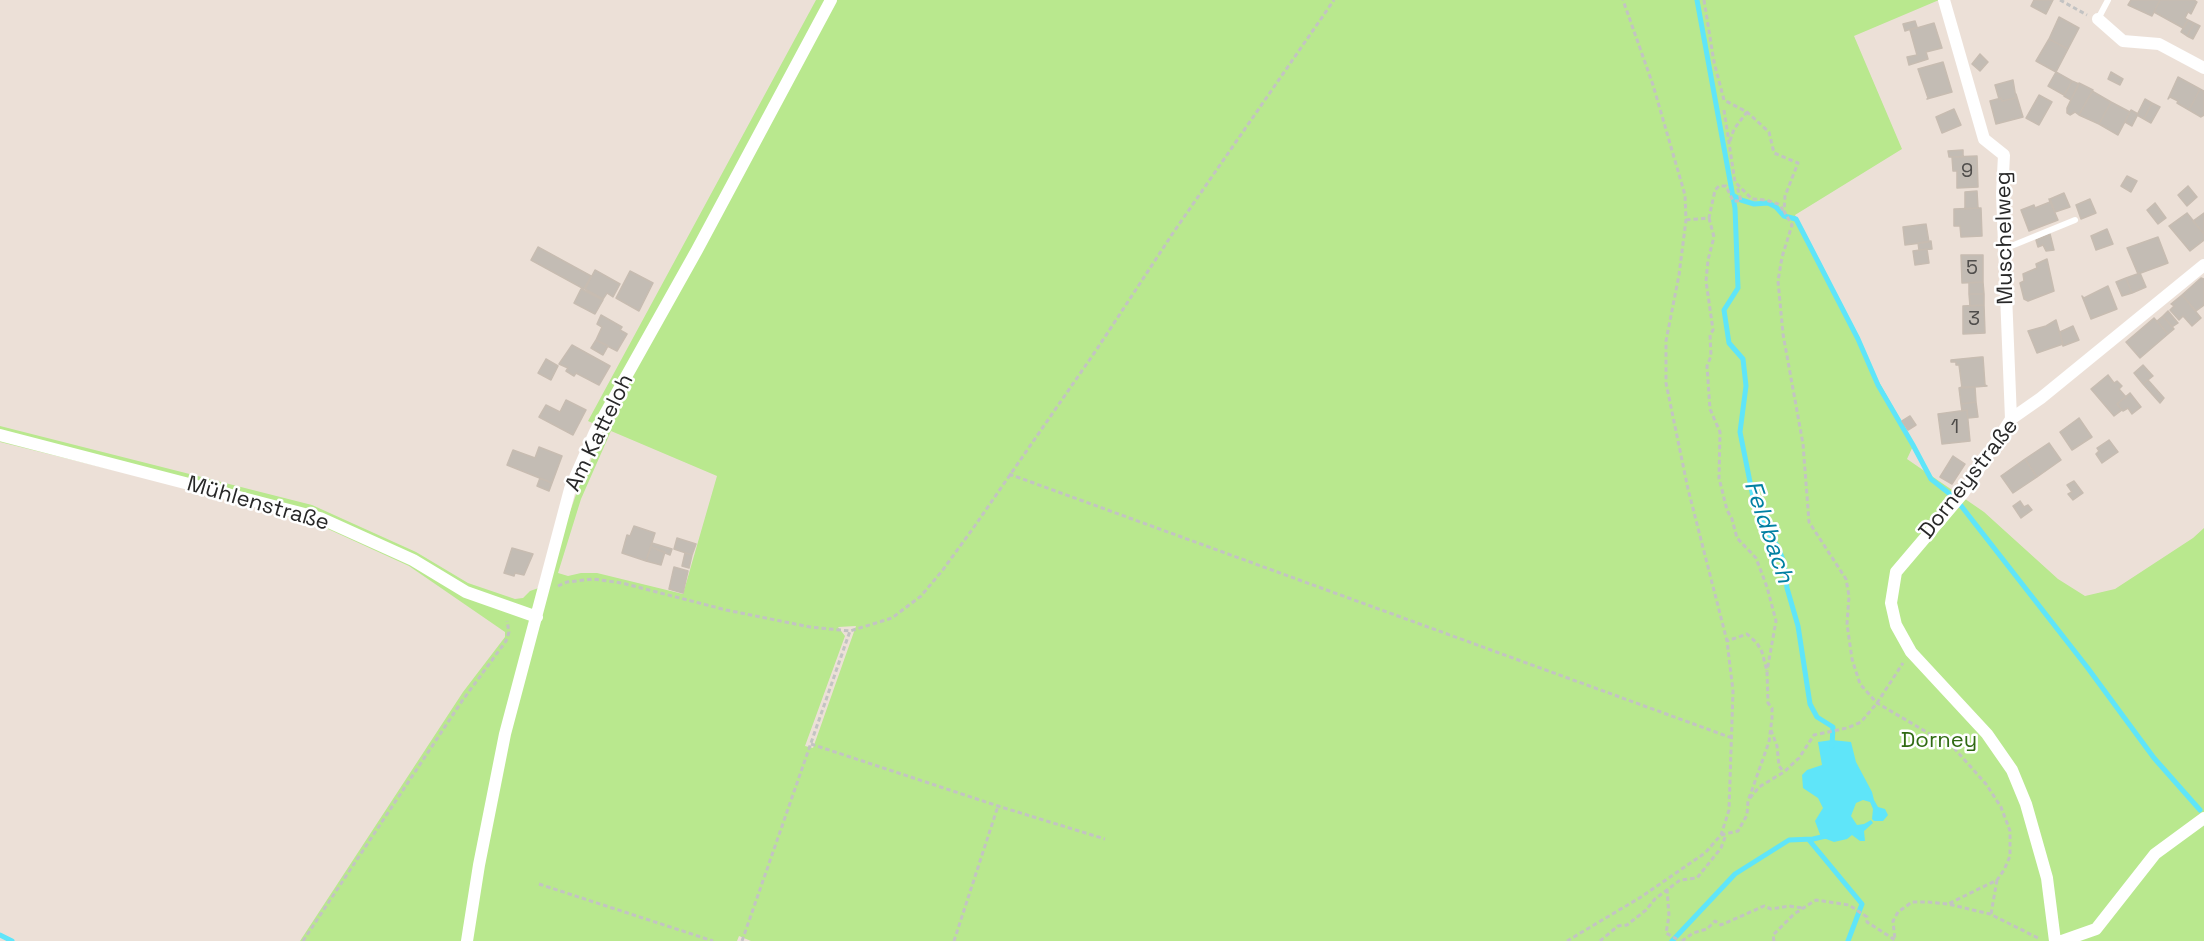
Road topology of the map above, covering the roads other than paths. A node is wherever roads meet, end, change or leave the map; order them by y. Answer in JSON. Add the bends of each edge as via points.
{"nodes":[{"id":1,"x":831,"y":0,"type":"edge"},
{"id":2,"x":1944,"y":0,"type":"edge"},
{"id":3,"x":2108,"y":0,"type":"edge"},
{"id":4,"x":2098,"y":19,"type":"joint"},
{"id":5,"x":2204,"y":68,"type":"edge"},
{"id":6,"x":2075,"y":220,"type":"dead end"},
{"id":7,"x":2004,"y":249,"type":"junction"},
{"id":8,"x":2204,"y":265,"type":"edge"},
{"id":9,"x":2011,"y":419,"type":"junction"},
{"id":10,"x":0,"y":435,"type":"edge"},
{"id":11,"x":537,"y":616,"type":"junction"},
{"id":12,"x":2204,"y":818,"type":"edge"},
{"id":13,"x":467,"y":941,"type":"edge"},
{"id":14,"x":2055,"y":941,"type":"edge"},
{"id":15,"x":2062,"y":941,"type":"edge"}],
"edges":[{"from":1,"to":11,"type":"street","name":"Am Katteloh","via":[[595,432],[570,489]]},
{"from":2,"to":7,"type":"street","name":"Muschelweg","via":[[1984,139],[2004,154]]},
{"from":3,"to":4,"type":"lane"},
{"from":4,"to":5,"type":"street","via":[[2123,41],[2159,44]]},
{"from":6,"to":7,"type":"lane"},
{"from":7,"to":9,"type":"street","name":"Muschelweg"},
{"from":8,"to":9,"type":"street","name":"Dorneystraße"},
{"from":9,"to":14,"type":"street","name":"Dorneystraße","via":[[1964,492],[1896,572],[1891,603],[1896,625],[1911,652],[1987,734],[2012,770],[2026,804],[2046,878]]},
{"from":10,"to":11,"type":"street","name":"Mühlenstraße","via":[[320,518],[413,560],[466,592]]},
{"from":11,"to":13,"type":"street","name":"Am Katteloh","via":[[505,734]]},
{"from":12,"to":15,"type":"street","via":[[2155,854],[2096,928]]}]}
